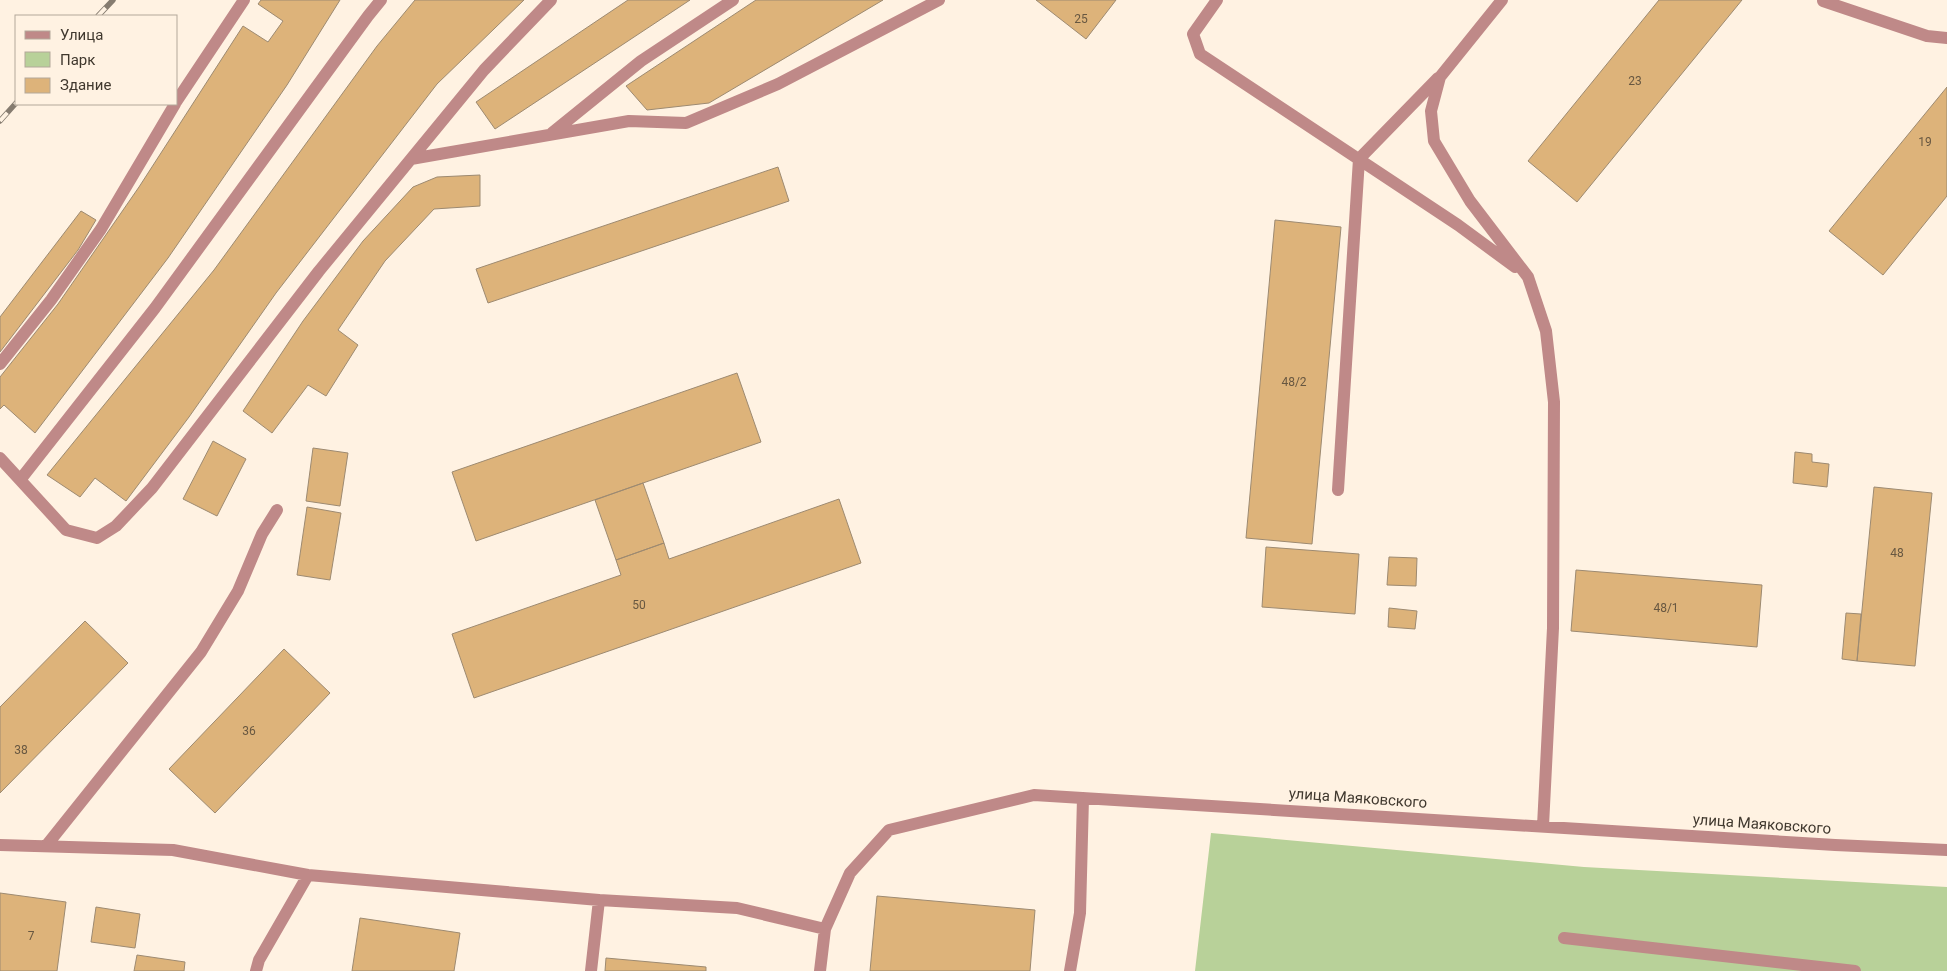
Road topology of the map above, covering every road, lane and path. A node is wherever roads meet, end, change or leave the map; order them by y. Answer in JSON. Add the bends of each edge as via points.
{"nodes":[{"id":1,"x":244,"y":0,"type":"edge"},
{"id":2,"x":381,"y":0,"type":"edge"},
{"id":3,"x":552,"y":0,"type":"edge"},
{"id":4,"x":733,"y":0,"type":"edge"},
{"id":5,"x":939,"y":0,"type":"edge"},
{"id":6,"x":1217,"y":0,"type":"edge"},
{"id":7,"x":1502,"y":0,"type":"edge"},
{"id":8,"x":1824,"y":0,"type":"edge"},
{"id":9,"x":1947,"y":38,"type":"edge"},
{"id":10,"x":1440,"y":77,"type":"junction"},
{"id":11,"x":178,"y":100,"type":"edge"},
{"id":12,"x":175,"y":105,"type":"edge"},
{"id":13,"x":550,"y":135,"type":"junction"},
{"id":14,"x":411,"y":159,"type":"junction"},
{"id":15,"x":1359,"y":160,"type":"junction"},
{"id":16,"x":1528,"y":277,"type":"junction"},
{"id":17,"x":0,"y":364,"type":"edge"},
{"id":18,"x":0,"y":458,"type":"edge"},
{"id":19,"x":20,"y":480,"type":"junction"},
{"id":20,"x":1338,"y":490,"type":"dead end"},
{"id":21,"x":277,"y":510,"type":"dead end"},
{"id":22,"x":1083,"y":798,"type":"junction"},
{"id":23,"x":1543,"y":826,"type":"junction"},
{"id":24,"x":0,"y":845,"type":"edge"},
{"id":25,"x":46,"y":846,"type":"junction"},
{"id":26,"x":1947,"y":850,"type":"edge"},
{"id":27,"x":308,"y":875,"type":"junction"},
{"id":28,"x":599,"y":900,"type":"junction"},
{"id":29,"x":825,"y":929,"type":"junction"},
{"id":30,"x":1564,"y":938,"type":"dead end"},
{"id":31,"x":256,"y":971,"type":"edge"},
{"id":32,"x":591,"y":971,"type":"edge"},
{"id":33,"x":820,"y":971,"type":"edge"},
{"id":34,"x":1070,"y":971,"type":"edge"},
{"id":35,"x":1856,"y":971,"type":"edge"}],
"edges":[{"from":1,"to":11,"type":"street"},
{"from":2,"to":19,"type":"street","via":[[155,308]]},
{"from":3,"to":14,"type":"street","via":[[484,70]]},
{"from":4,"to":13,"type":"street","via":[[642,61]]},
{"from":5,"to":13,"type":"street","via":[[778,84],[686,123],[629,121]]},
{"from":6,"to":15,"type":"street","via":[[1193,34],[1200,54]]},
{"from":7,"to":10,"type":"street"},
{"from":8,"to":9,"type":"street","via":[[1928,36]]},
{"from":10,"to":15,"type":"street"},
{"from":10,"to":16,"type":"street","via":[[1431,111],[1434,140],[1470,201]]},
{"from":12,"to":17,"type":"street","via":[[101,229]]},
{"from":13,"to":14,"type":"street"},
{"from":14,"to":19,"type":"street","via":[[319,271],[152,488],[116,526],[97,538],[66,530]]},
{"from":15,"to":16,"type":"street","via":[[1458,225]]},
{"from":15,"to":20,"type":"street"},
{"from":16,"to":23,"type":"street","via":[[1546,331],[1554,402],[1553,628]]},
{"from":18,"to":19,"type":"street"},
{"from":21,"to":25,"type":"street","via":[[262,534],[238,591],[201,652]]},
{"from":22,"to":23,"type":"street","name":"улица Маяковского"},
{"from":22,"to":29,"type":"street","name":"улица Маяковского","via":[[1034,795],[889,830],[850,873]]},
{"from":22,"to":34,"type":"street","via":[[1080,913]]},
{"from":23,"to":26,"type":"street","name":"улица Маяковского"},
{"from":24,"to":25,"type":"street"},
{"from":25,"to":27,"type":"street","via":[[173,850]]},
{"from":27,"to":28,"type":"street"},
{"from":27,"to":31,"type":"street","via":[[259,960]]},
{"from":28,"to":29,"type":"street","via":[[737,908]]},
{"from":28,"to":32,"type":"street"},
{"from":29,"to":33,"type":"street","name":"улица Маяковского"},
{"from":30,"to":35,"type":"street"}]}
